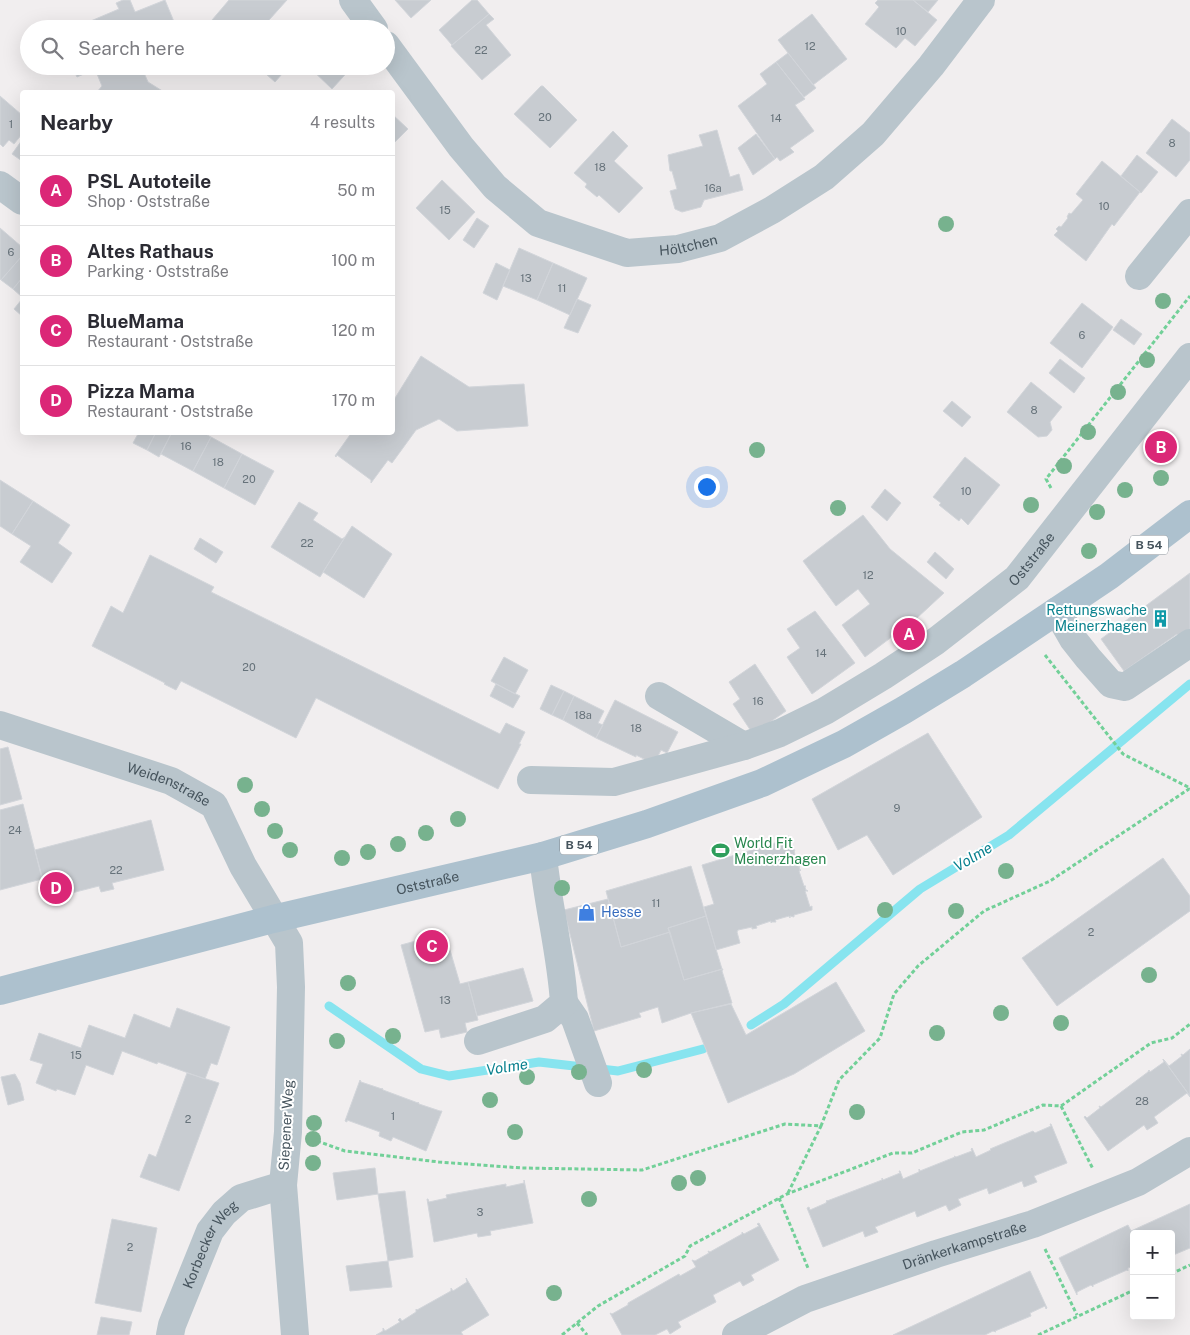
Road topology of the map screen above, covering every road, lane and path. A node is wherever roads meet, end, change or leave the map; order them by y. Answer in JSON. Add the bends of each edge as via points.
{"nodes":[{"id":1,"x":353,"y":0,"type":"edge"},
{"id":2,"x":981,"y":0,"type":"edge"},
{"id":3,"x":367,"y":20,"type":"edge"},
{"id":4,"x":395,"y":57,"type":"edge"},
{"id":5,"x":0,"y":185,"type":"edge"},
{"id":6,"x":20,"y":200,"type":"edge"},
{"id":7,"x":1190,"y":213,"type":"edge"},
{"id":8,"x":1138,"y":276,"type":"dead end"},
{"id":9,"x":1190,"y":296,"type":"edge"},
{"id":10,"x":1190,"y":357,"type":"edge"},
{"id":11,"x":1067,"y":514,"type":"junction"},
{"id":12,"x":1190,"y":514,"type":"edge"},
{"id":13,"x":1057,"y":611,"type":"junction"},
{"id":14,"x":1026,"y":632,"type":"junction"},
{"id":15,"x":1190,"y":643,"type":"edge"},
{"id":16,"x":659,"y":696,"type":"dead end"},
{"id":17,"x":824,"y":711,"type":"junction"},
{"id":18,"x":0,"y":725,"type":"edge"},
{"id":19,"x":844,"y":744,"type":"junction"},
{"id":20,"x":744,"y":746,"type":"junction"},
{"id":21,"x":531,"y":780,"type":"dead end"},
{"id":22,"x":1190,"y":789,"type":"edge"},
{"id":23,"x":543,"y":856,"type":"junction"},
{"id":24,"x":273,"y":919,"type":"junction"},
{"id":25,"x":0,"y":991,"type":"edge"},
{"id":26,"x":564,"y":1003,"type":"junction"},
{"id":27,"x":1190,"y":1024,"type":"edge"},
{"id":28,"x":478,"y":1041,"type":"dead end"},
{"id":29,"x":594,"y":1071,"type":"dead end"},
{"id":30,"x":1061,"y":1106,"type":"junction"},
{"id":31,"x":821,"y":1126,"type":"junction"},
{"id":32,"x":288,"y":1132,"type":"junction"},
{"id":33,"x":1190,"y":1151,"type":"edge"},
{"id":34,"x":283,"y":1185,"type":"junction"},
{"id":35,"x":787,"y":1194,"type":"junction"},
{"id":36,"x":1106,"y":1194,"type":"junction"},
{"id":37,"x":779,"y":1198,"type":"junction"},
{"id":38,"x":1033,"y":1224,"type":"junction"},
{"id":39,"x":1190,"y":1265,"type":"edge"},
{"id":40,"x":1175,"y":1272,"type":"edge"},
{"id":41,"x":1130,"y":1292,"type":"edge"},
{"id":42,"x":819,"y":1294,"type":"junction"},
{"id":43,"x":1077,"y":1315,"type":"junction"},
{"id":44,"x":577,"y":1323,"type":"junction"},
{"id":45,"x":170,"y":1335,"type":"edge"},
{"id":46,"x":295,"y":1335,"type":"edge"},
{"id":47,"x":562,"y":1335,"type":"edge"},
{"id":48,"x":587,"y":1335,"type":"edge"},
{"id":49,"x":736,"y":1335,"type":"edge"},
{"id":50,"x":1038,"y":1335,"type":"edge"}],
"edges":[{"from":1,"to":3,"type":"street"},
{"from":2,"to":4,"type":"street","name":"Höltchen","via":[[873,134],[824,177],[720,238],[678,249],[627,253],[538,223],[495,188]]},
{"from":5,"to":6,"type":"street"},
{"from":7,"to":8,"type":"street"},
{"from":9,"to":11,"type":"path","via":[[1046,479]]},
{"from":10,"to":11,"type":"street","name":"Oststraße"},
{"from":11,"to":17,"type":"street","name":"Oststraße","via":[[1017,578],[936,641]]},
{"from":12,"to":13,"type":"main road","name":"Oststraße","number":"B 54"},
{"from":13,"to":14,"type":"main road","name":"Oststraße","number":"B 54"},
{"from":13,"to":15,"type":"street","via":[[1073,639],[1112,684],[1125,687]]},
{"from":14,"to":19,"type":"main road","name":"Oststraße","number":"B 54"},
{"from":14,"to":22,"type":"path","via":[[1123,754]]},
{"from":16,"to":20,"type":"street"},
{"from":17,"to":19,"type":"street"},
{"from":17,"to":20,"type":"street","name":"Oststraße","via":[[780,733]]},
{"from":18,"to":24,"type":"street","name":"Weidenstraße","via":[[172,780],[214,805]]},
{"from":19,"to":23,"type":"main road","name":"Oststraße","number":"B 54","via":[[762,783],[647,824]]},
{"from":20,"to":21,"type":"street","name":"Oststraße","via":[[614,782]]},
{"from":22,"to":31,"type":"path","via":[[1050,882],[984,911],[918,966],[894,994],[880,1038],[839,1080]]},
{"from":23,"to":24,"type":"main road","name":"Oststraße","number":"B 54"},
{"from":23,"to":26,"type":"street"},
{"from":24,"to":25,"type":"main road","name":"Oststraße","number":"B 54"},
{"from":24,"to":32,"type":"street","name":"Siepener Weg","via":[[290,944]]},
{"from":26,"to":28,"type":"street","via":[[545,1019]]},
{"from":26,"to":29,"type":"street","via":[[575,1019]]},
{"from":27,"to":30,"type":"path","via":[[1172,1038],[1151,1043]]},
{"from":30,"to":35,"type":"path","via":[[1043,1105],[984,1130],[962,1132],[912,1152],[893,1153]]},
{"from":30,"to":36,"type":"path"},
{"from":31,"to":32,"type":"path","via":[[785,1124],[642,1170],[522,1168],[439,1162],[345,1151]]},
{"from":31,"to":35,"type":"path"},
{"from":32,"to":34,"type":"street","name":"Siepener Weg"},
{"from":33,"to":36,"type":"street","name":"Dränkerkampstraße","via":[[1138,1182]]},
{"from":34,"to":45,"type":"street","name":"Korbecker Weg","via":[[241,1198],[210,1231]]},
{"from":34,"to":46,"type":"street","name":"Siepener Weg"},
{"from":35,"to":37,"type":"path"},
{"from":36,"to":38,"type":"street","name":"Dränkerkampstraße"},
{"from":37,"to":42,"type":"path"},
{"from":37,"to":44,"type":"path","via":[[690,1246],[684,1256],[598,1306]]},
{"from":38,"to":42,"type":"street","name":"Dränkerkampstraße"},
{"from":38,"to":43,"type":"path"},
{"from":39,"to":40,"type":"path"},
{"from":41,"to":43,"type":"path"},
{"from":42,"to":49,"type":"street","name":"Dränkerkampstraße"},
{"from":43,"to":50,"type":"path"},
{"from":44,"to":47,"type":"path"},
{"from":44,"to":48,"type":"path"}]}
